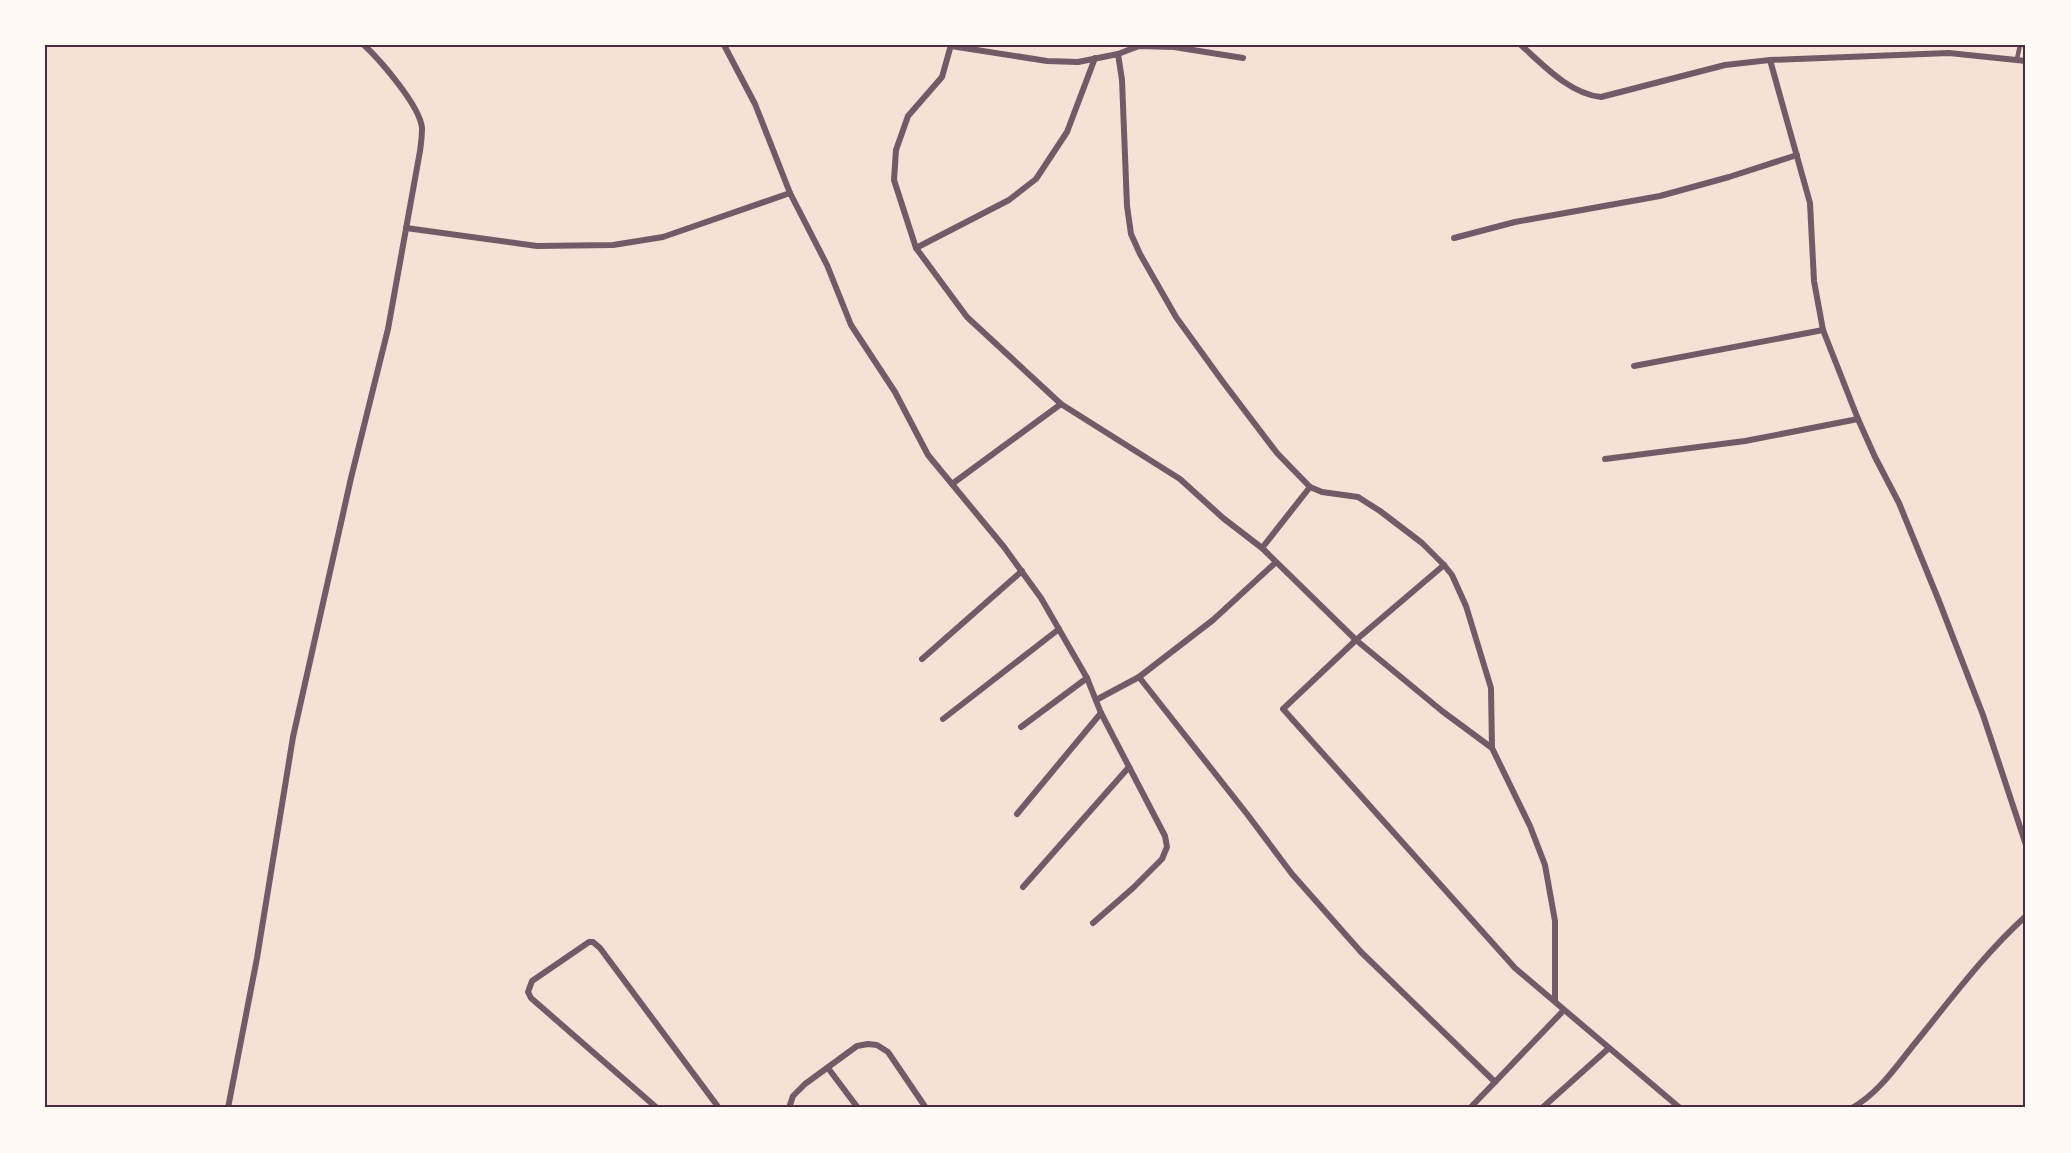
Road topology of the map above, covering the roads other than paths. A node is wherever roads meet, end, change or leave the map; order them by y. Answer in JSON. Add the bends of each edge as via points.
{"nodes":[{"id":1,"x":364,"y":45,"type":"edge"},
{"id":2,"x":724,"y":45,"type":"edge"},
{"id":3,"x":951,"y":45,"type":"edge"},
{"id":4,"x":1521,"y":45,"type":"edge"},
{"id":5,"x":1942,"y":45,"type":"edge"},
{"id":6,"x":2020,"y":45,"type":"edge"},
{"id":7,"x":1949,"y":53,"type":"junction"},
{"id":8,"x":1118,"y":54,"type":"junction"},
{"id":9,"x":1095,"y":58,"type":"junction"},
{"id":10,"x":1243,"y":58,"type":"dead end"},
{"id":11,"x":2017,"y":59,"type":"junction"},
{"id":12,"x":1770,"y":60,"type":"junction"},
{"id":13,"x":2026,"y":62,"type":"edge"},
{"id":14,"x":1797,"y":155,"type":"junction"},
{"id":15,"x":790,"y":193,"type":"junction"},
{"id":16,"x":406,"y":228,"type":"junction"},
{"id":17,"x":1454,"y":238,"type":"dead end"},
{"id":18,"x":916,"y":248,"type":"junction"},
{"id":19,"x":1824,"y":330,"type":"junction"},
{"id":20,"x":1635,"y":366,"type":"dead end"},
{"id":21,"x":1061,"y":404,"type":"junction"},
{"id":22,"x":1858,"y":419,"type":"junction"},
{"id":23,"x":1605,"y":459,"type":"dead end"},
{"id":24,"x":952,"y":484,"type":"junction"},
{"id":25,"x":1310,"y":487,"type":"junction"},
{"id":26,"x":1262,"y":548,"type":"junction"},
{"id":27,"x":1275,"y":563,"type":"junction"},
{"id":28,"x":1444,"y":564,"type":"junction"},
{"id":29,"x":1023,"y":571,"type":"junction"},
{"id":30,"x":1059,"y":628,"type":"junction"},
{"id":31,"x":1356,"y":640,"type":"junction"},
{"id":32,"x":922,"y":659,"type":"dead end"},
{"id":33,"x":1139,"y":677,"type":"junction"},
{"id":34,"x":1087,"y":678,"type":"junction"},
{"id":35,"x":1096,"y":700,"type":"junction"},
{"id":36,"x":1101,"y":713,"type":"junction"},
{"id":37,"x":943,"y":719,"type":"dead end"},
{"id":38,"x":1021,"y":727,"type":"dead end"},
{"id":39,"x":1492,"y":748,"type":"junction"},
{"id":40,"x":1129,"y":767,"type":"junction"},
{"id":41,"x":1017,"y":814,"type":"dead end"},
{"id":42,"x":2026,"y":845,"type":"edge"},
{"id":43,"x":1023,"y":887,"type":"dead end"},
{"id":44,"x":2026,"y":916,"type":"edge"},
{"id":45,"x":1093,"y":923,"type":"dead end"},
{"id":46,"x":1554,"y":1000,"type":"junction"},
{"id":47,"x":1564,"y":1010,"type":"junction"},
{"id":48,"x":1609,"y":1048,"type":"junction"},
{"id":49,"x":828,"y":1068,"type":"junction"},
{"id":50,"x":1495,"y":1082,"type":"junction"},
{"id":51,"x":228,"y":1108,"type":"edge"},
{"id":52,"x":657,"y":1108,"type":"edge"},
{"id":53,"x":719,"y":1108,"type":"edge"},
{"id":54,"x":789,"y":1108,"type":"edge"},
{"id":55,"x":858,"y":1108,"type":"edge"},
{"id":56,"x":926,"y":1108,"type":"edge"},
{"id":57,"x":1470,"y":1108,"type":"edge"},
{"id":58,"x":1542,"y":1108,"type":"edge"},
{"id":59,"x":1680,"y":1108,"type":"edge"},
{"id":60,"x":1852,"y":1108,"type":"edge"}],
"edges":[{"from":1,"to":16,"type":"street","via":[[416,107],[422,127]]},
{"from":2,"to":15,"type":"street","via":[[755,104]]},
{"from":3,"to":9,"type":"street","via":[[1047,61]]},
{"from":3,"to":18,"type":"street","via":[[942,76],[908,116],[896,150],[894,180]]},
{"from":4,"to":12,"type":"street","via":[[1576,90],[1601,97],[1725,65]]},
{"from":5,"to":7,"type":"street"},
{"from":6,"to":11,"type":"lane"},
{"from":7,"to":11,"type":"street"},
{"from":7,"to":12,"type":"street"},
{"from":8,"to":9,"type":"street"},
{"from":8,"to":10,"type":"street","via":[[1139,46],[1174,47]]},
{"from":8,"to":25,"type":"street","via":[[1131,234],[1176,317],[1277,453]]},
{"from":9,"to":18,"type":"street","via":[[1067,132],[1036,179],[1009,200]]},
{"from":11,"to":13,"type":"street"},
{"from":12,"to":14,"type":"street"},
{"from":14,"to":17,"type":"street","via":[[1660,196],[1515,222]]},
{"from":14,"to":19,"type":"street","via":[[1810,203],[1814,281]]},
{"from":15,"to":16,"type":"street","via":[[663,237],[613,245],[537,246]]},
{"from":15,"to":24,"type":"street","via":[[827,265],[851,325],[895,392],[928,455]]},
{"from":16,"to":51,"type":"street","via":[[388,328],[293,736]]},
{"from":18,"to":21,"type":"street","via":[[967,317]]},
{"from":19,"to":20,"type":"street"},
{"from":19,"to":22,"type":"street"},
{"from":21,"to":24,"type":"street"},
{"from":21,"to":26,"type":"street","via":[[1180,479]]},
{"from":22,"to":23,"type":"street","via":[[1745,441]]},
{"from":22,"to":42,"type":"street","via":[[1899,502],[1983,715]]},
{"from":24,"to":29,"type":"street"},
{"from":25,"to":26,"type":"street"},
{"from":25,"to":28,"type":"street","via":[[1358,497],[1422,543]]},
{"from":26,"to":27,"type":"street"},
{"from":27,"to":31,"type":"street"},
{"from":27,"to":33,"type":"street","via":[[1214,620]]},
{"from":28,"to":31,"type":"street"},
{"from":28,"to":39,"type":"street","via":[[1466,606],[1491,688]]},
{"from":29,"to":30,"type":"street"},
{"from":29,"to":32,"type":"street"},
{"from":30,"to":34,"type":"street"},
{"from":30,"to":37,"type":"street"},
{"from":31,"to":39,"type":"street"},
{"from":31,"to":46,"type":"street","via":[[1283,709],[1515,968]]},
{"from":33,"to":35,"type":"street"},
{"from":33,"to":50,"type":"street","via":[[1292,874],[1361,952]]},
{"from":34,"to":35,"type":"street"},
{"from":34,"to":38,"type":"street"},
{"from":35,"to":36,"type":"street"},
{"from":36,"to":40,"type":"street"},
{"from":36,"to":41,"type":"street"},
{"from":39,"to":46,"type":"street","via":[[1545,865],[1555,921]]},
{"from":40,"to":43,"type":"street"},
{"from":40,"to":45,"type":"street","via":[[1165,836],[1166,853]]},
{"from":44,"to":60,"type":"street","via":[[1976,968],[1875,1091]]},
{"from":46,"to":47,"type":"street"},
{"from":47,"to":48,"type":"street"},
{"from":47,"to":50,"type":"street"},
{"from":48,"to":58,"type":"street"},
{"from":48,"to":59,"type":"street"},
{"from":49,"to":54,"type":"street","via":[[793,1096]]},
{"from":49,"to":55,"type":"street"},
{"from":49,"to":56,"type":"street","via":[[857,1046],[877,1045],[888,1052]]},
{"from":50,"to":57,"type":"street"},
{"from":52,"to":53,"type":"street","via":[[528,993],[532,981],[588,942],[600,948]]}]}
